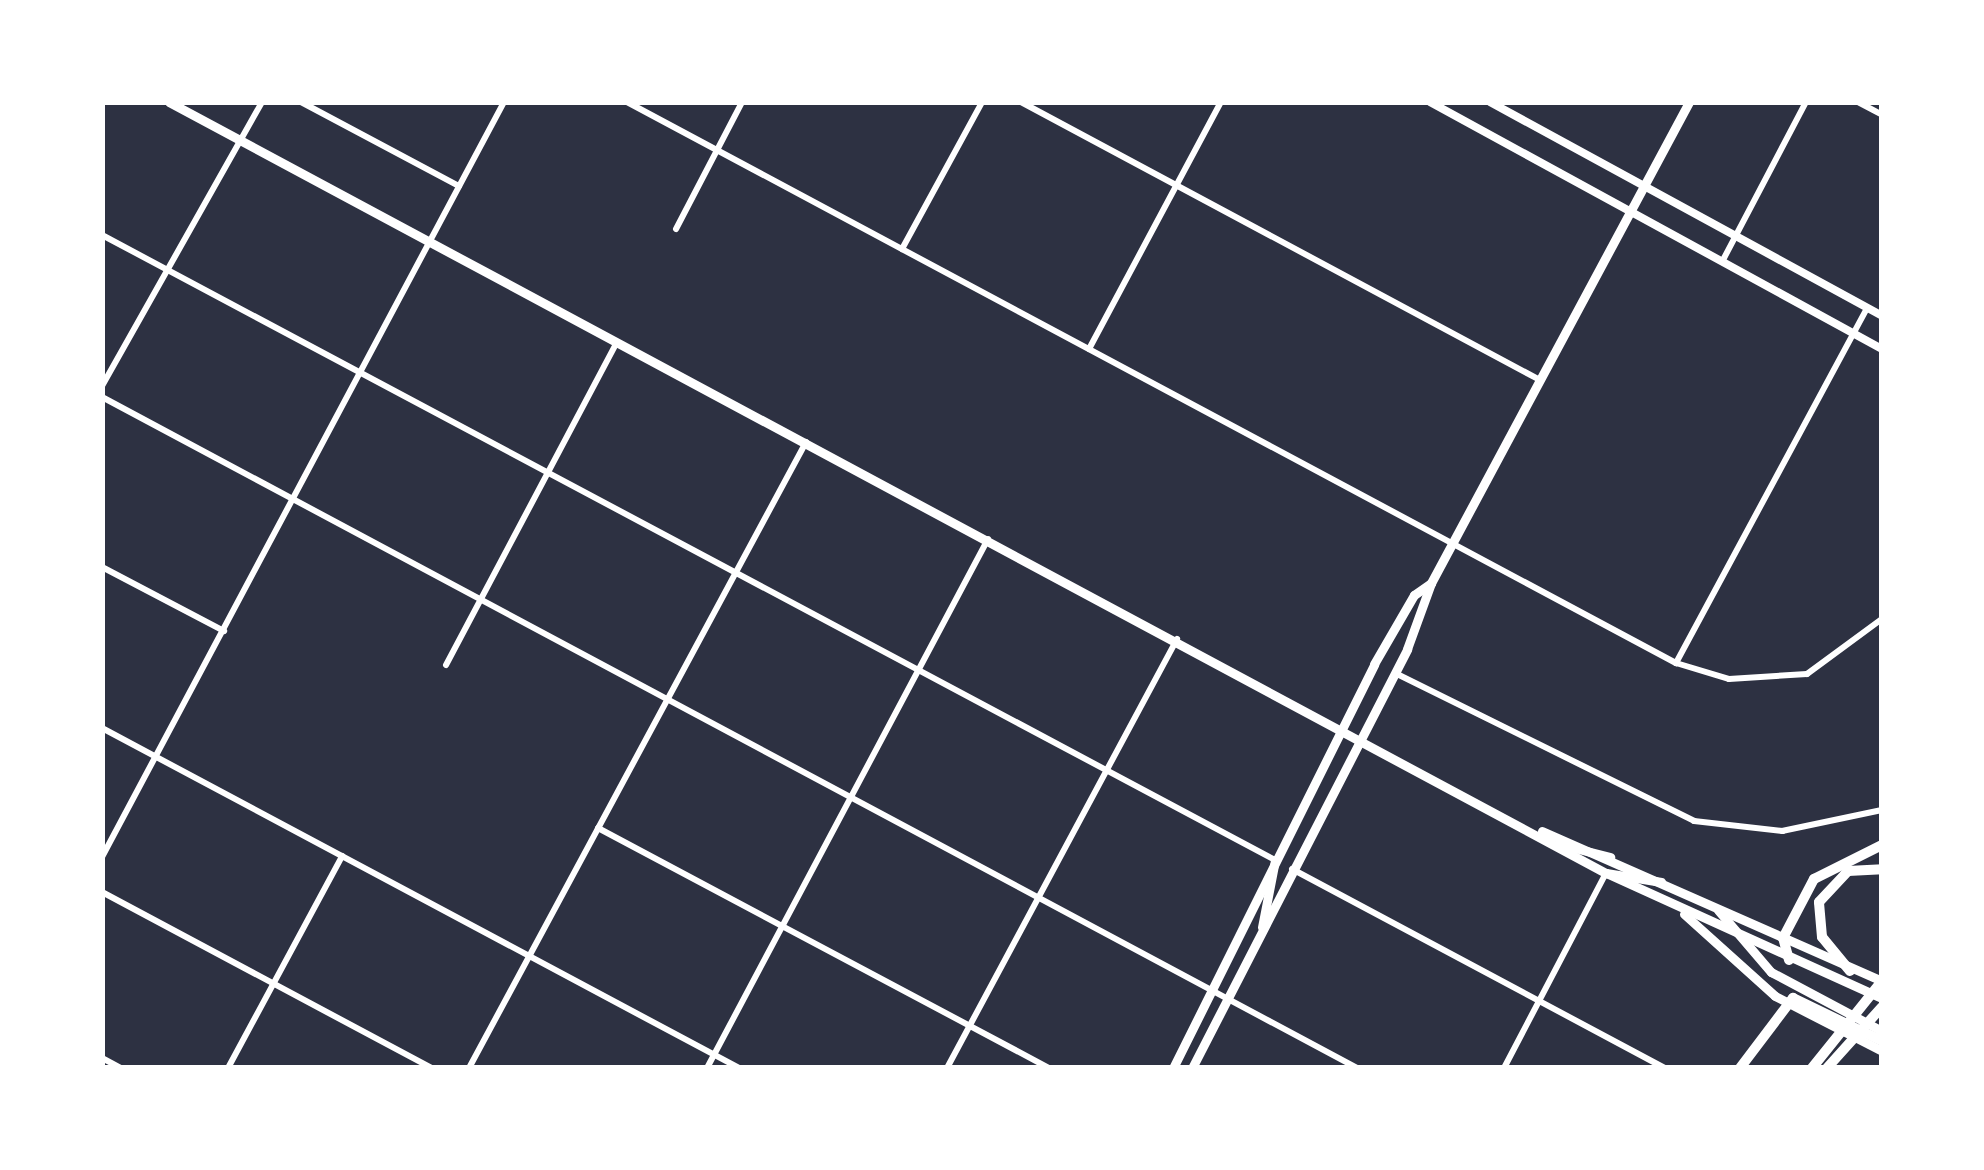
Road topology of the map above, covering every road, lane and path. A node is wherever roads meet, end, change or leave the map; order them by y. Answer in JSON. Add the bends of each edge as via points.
{"nodes":[{"id":1,"x":169,"y":102,"type":"edge"},
{"id":2,"x":262,"y":102,"type":"edge"},
{"id":3,"x":301,"y":102,"type":"edge"},
{"id":4,"x":504,"y":102,"type":"edge"},
{"id":5,"x":627,"y":102,"type":"edge"},
{"id":6,"x":742,"y":102,"type":"edge"},
{"id":7,"x":982,"y":102,"type":"edge"},
{"id":8,"x":1021,"y":102,"type":"edge"},
{"id":9,"x":1221,"y":102,"type":"edge"},
{"id":10,"x":1430,"y":102,"type":"edge"},
{"id":11,"x":1490,"y":102,"type":"edge"},
{"id":12,"x":1688,"y":102,"type":"edge"},
{"id":13,"x":1806,"y":102,"type":"edge"},
{"id":14,"x":1858,"y":102,"type":"edge"},
{"id":15,"x":1450,"y":107,"type":"edge"},
{"id":16,"x":1882,"y":115,"type":"edge"},
{"id":17,"x":240,"y":141,"type":"junction"},
{"id":18,"x":717,"y":150,"type":"junction"},
{"id":19,"x":1646,"y":184,"type":"junction"},
{"id":20,"x":460,"y":186,"type":"junction"},
{"id":21,"x":1177,"y":186,"type":"junction"},
{"id":22,"x":1632,"y":209,"type":"junction"},
{"id":23,"x":676,"y":229,"type":"dead end"},
{"id":24,"x":1736,"y":234,"type":"junction"},
{"id":25,"x":102,"y":235,"type":"edge"},
{"id":26,"x":431,"y":242,"type":"junction"},
{"id":27,"x":902,"y":249,"type":"junction"},
{"id":28,"x":1722,"y":260,"type":"junction"},
{"id":29,"x":166,"y":269,"type":"junction"},
{"id":30,"x":1867,"y":308,"type":"junction"},
{"id":31,"x":1882,"y":316,"type":"edge"},
{"id":32,"x":1854,"y":334,"type":"junction"},
{"id":33,"x":617,"y":341,"type":"junction"},
{"id":34,"x":1089,"y":349,"type":"junction"},
{"id":35,"x":1882,"y":349,"type":"edge"},
{"id":36,"x":362,"y":373,"type":"junction"},
{"id":37,"x":1540,"y":380,"type":"junction"},
{"id":38,"x":102,"y":386,"type":"edge"},
{"id":39,"x":102,"y":397,"type":"edge"},
{"id":40,"x":806,"y":441,"type":"junction"},
{"id":41,"x":550,"y":474,"type":"junction"},
{"id":42,"x":294,"y":499,"type":"junction"},
{"id":43,"x":989,"y":538,"type":"junction"},
{"id":44,"x":1453,"y":542,"type":"junction"},
{"id":45,"x":102,"y":566,"type":"edge"},
{"id":46,"x":736,"y":572,"type":"junction"},
{"id":47,"x":1431,"y":582,"type":"junction"},
{"id":48,"x":481,"y":599,"type":"junction"},
{"id":49,"x":1882,"y":618,"type":"edge"},
{"id":50,"x":224,"y":631,"type":"junction"},
{"id":51,"x":1177,"y":638,"type":"junction"},
{"id":52,"x":1676,"y":662,"type":"junction"},
{"id":53,"x":446,"y":665,"type":"dead end"},
{"id":54,"x":918,"y":672,"type":"junction"},
{"id":55,"x":1394,"y":673,"type":"junction"},
{"id":56,"x":667,"y":700,"type":"junction"},
{"id":57,"x":1342,"y":726,"type":"junction"},
{"id":58,"x":102,"y":728,"type":"edge"},
{"id":59,"x":1361,"y":736,"type":"junction"},
{"id":60,"x":158,"y":757,"type":"junction"},
{"id":61,"x":1106,"y":771,"type":"junction"},
{"id":62,"x":850,"y":800,"type":"junction"},
{"id":63,"x":1882,"y":810,"type":"edge"},
{"id":64,"x":598,"y":828,"type":"junction"},
{"id":65,"x":1540,"y":831,"type":"junction"},
{"id":66,"x":1556,"y":843,"type":"junction"},
{"id":67,"x":1882,"y":845,"type":"edge"},
{"id":68,"x":342,"y":856,"type":"junction"},
{"id":69,"x":1611,"y":856,"type":"junction"},
{"id":70,"x":102,"y":857,"type":"edge"},
{"id":71,"x":1274,"y":860,"type":"junction"},
{"id":72,"x":1292,"y":868,"type":"junction"},
{"id":73,"x":1882,"y":869,"type":"edge"},
{"id":74,"x":1606,"y":872,"type":"junction"},
{"id":75,"x":1669,"y":883,"type":"junction"},
{"id":76,"x":102,"y":892,"type":"edge"},
{"id":77,"x":1039,"y":898,"type":"junction"},
{"id":78,"x":1709,"y":902,"type":"junction"},
{"id":79,"x":1672,"y":904,"type":"junction"},
{"id":80,"x":784,"y":926,"type":"junction"},
{"id":81,"x":1262,"y":927,"type":"junction"},
{"id":82,"x":1735,"y":933,"type":"junction"},
{"id":83,"x":1782,"y":938,"type":"junction"},
{"id":84,"x":530,"y":956,"type":"junction"},
{"id":85,"x":1789,"y":960,"type":"junction"},
{"id":86,"x":1847,"y":968,"type":"junction"},
{"id":87,"x":1882,"y":981,"type":"edge"},
{"id":88,"x":274,"y":983,"type":"junction"},
{"id":89,"x":1211,"y":988,"type":"junction"},
{"id":90,"x":1226,"y":997,"type":"junction"},
{"id":91,"x":1882,"y":998,"type":"edge"},
{"id":92,"x":1540,"y":1000,"type":"junction"},
{"id":93,"x":1784,"y":1002,"type":"junction"},
{"id":94,"x":1882,"y":1007,"type":"edge"},
{"id":95,"x":1818,"y":1009,"type":"junction"},
{"id":96,"x":970,"y":1026,"type":"junction"},
{"id":97,"x":1882,"y":1032,"type":"edge"},
{"id":98,"x":1882,"y":1042,"type":"edge"},
{"id":99,"x":1882,"y":1051,"type":"edge"},
{"id":100,"x":714,"y":1054,"type":"junction"},
{"id":101,"x":102,"y":1058,"type":"edge"},
{"id":102,"x":121,"y":1068,"type":"edge"},
{"id":103,"x":228,"y":1068,"type":"edge"},
{"id":104,"x":432,"y":1068,"type":"edge"},
{"id":105,"x":469,"y":1068,"type":"edge"},
{"id":106,"x":708,"y":1068,"type":"edge"},
{"id":107,"x":740,"y":1068,"type":"edge"},
{"id":108,"x":947,"y":1068,"type":"edge"},
{"id":109,"x":1049,"y":1068,"type":"edge"},
{"id":110,"x":1172,"y":1068,"type":"edge"},
{"id":111,"x":1192,"y":1068,"type":"edge"},
{"id":112,"x":1357,"y":1068,"type":"edge"},
{"id":113,"x":1504,"y":1068,"type":"edge"},
{"id":114,"x":1665,"y":1068,"type":"edge"},
{"id":115,"x":1740,"y":1068,"type":"edge"},
{"id":116,"x":1812,"y":1068,"type":"edge"},
{"id":117,"x":1827,"y":1068,"type":"edge"}],
"edges":[{"from":1,"to":17,"type":"main road"},
{"from":2,"to":17,"type":"street"},
{"from":3,"to":20,"type":"street"},
{"from":4,"to":20,"type":"street"},
{"from":5,"to":18,"type":"street"},
{"from":6,"to":18,"type":"street"},
{"from":7,"to":27,"type":"street"},
{"from":8,"to":21,"type":"street"},
{"from":9,"to":21,"type":"street"},
{"from":10,"to":15,"type":"street"},
{"from":11,"to":19,"type":"street"},
{"from":12,"to":19,"type":"main road"},
{"from":13,"to":24,"type":"street"},
{"from":14,"to":16,"type":"street"},
{"from":15,"to":22,"type":"street"},
{"from":17,"to":26,"type":"main road"},
{"from":17,"to":29,"type":"street"},
{"from":18,"to":23,"type":"street"},
{"from":18,"to":27,"type":"street"},
{"from":19,"to":22,"type":"main road"},
{"from":19,"to":24,"type":"street"},
{"from":20,"to":26,"type":"street"},
{"from":21,"to":34,"type":"street"},
{"from":21,"to":37,"type":"street"},
{"from":22,"to":28,"type":"street"},
{"from":22,"to":37,"type":"main road"},
{"from":24,"to":28,"type":"street"},
{"from":24,"to":30,"type":"street"},
{"from":25,"to":29,"type":"street"},
{"from":26,"to":33,"type":"main road"},
{"from":26,"to":36,"type":"street"},
{"from":27,"to":34,"type":"street"},
{"from":28,"to":32,"type":"street"},
{"from":29,"to":36,"type":"street"},
{"from":29,"to":38,"type":"street"},
{"from":30,"to":31,"type":"street"},
{"from":30,"to":32,"type":"street"},
{"from":32,"to":35,"type":"street"},
{"from":32,"to":52,"type":"street"},
{"from":33,"to":40,"type":"main road"},
{"from":33,"to":41,"type":"street"},
{"from":34,"to":44,"type":"street"},
{"from":36,"to":41,"type":"street"},
{"from":36,"to":42,"type":"street"},
{"from":37,"to":44,"type":"main road"},
{"from":39,"to":42,"type":"street"},
{"from":40,"to":43,"type":"main road"},
{"from":40,"to":46,"type":"street"},
{"from":41,"to":46,"type":"street"},
{"from":41,"to":48,"type":"street"},
{"from":42,"to":48,"type":"street"},
{"from":42,"to":50,"type":"street"},
{"from":43,"to":51,"type":"main road"},
{"from":43,"to":54,"type":"street"},
{"from":44,"to":47,"type":"main road"},
{"from":44,"to":52,"type":"street"},
{"from":45,"to":50,"type":"street"},
{"from":46,"to":54,"type":"street"},
{"from":46,"to":56,"type":"street"},
{"from":47,"to":55,"type":"main road"},
{"from":47,"to":57,"type":"main road","via":[[1414,595]]},
{"from":48,"to":53,"type":"street"},
{"from":48,"to":56,"type":"street"},
{"from":49,"to":52,"type":"street","via":[[1806,674],[1729,679]]},
{"from":50,"to":60,"type":"street"},
{"from":51,"to":57,"type":"main road"},
{"from":51,"to":61,"type":"street"},
{"from":54,"to":61,"type":"street"},
{"from":54,"to":62,"type":"street"},
{"from":55,"to":59,"type":"main road"},
{"from":55,"to":63,"type":"street","via":[[1694,821],[1782,831]]},
{"from":56,"to":62,"type":"street"},
{"from":56,"to":64,"type":"street"},
{"from":57,"to":59,"type":"main road"},
{"from":57,"to":71,"type":"main road"},
{"from":58,"to":60,"type":"street"},
{"from":59,"to":65,"type":"main road"},
{"from":59,"to":72,"type":"main road"},
{"from":60,"to":68,"type":"street"},
{"from":60,"to":70,"type":"street"},
{"from":61,"to":71,"type":"street"},
{"from":61,"to":77,"type":"street"},
{"from":62,"to":77,"type":"street"},
{"from":62,"to":80,"type":"street"},
{"from":64,"to":80,"type":"street"},
{"from":64,"to":84,"type":"street"},
{"from":65,"to":66,"type":"main road"},
{"from":65,"to":69,"type":"main road"},
{"from":66,"to":69,"type":"main road"},
{"from":66,"to":74,"type":"main road"},
{"from":67,"to":83,"type":"highway","via":[[1818,874]]},
{"from":68,"to":84,"type":"street"},
{"from":68,"to":88,"type":"street"},
{"from":69,"to":75,"type":"main road"},
{"from":71,"to":81,"type":"main road"},
{"from":71,"to":89,"type":"main road"},
{"from":72,"to":81,"type":"main road"},
{"from":72,"to":92,"type":"street"},
{"from":73,"to":86,"type":"highway","via":[[1848,871],[1820,902],[1822,937]]},
{"from":74,"to":75,"type":"main road"},
{"from":74,"to":79,"type":"main road"},
{"from":74,"to":92,"type":"street"},
{"from":75,"to":78,"type":"main road"},
{"from":76,"to":88,"type":"street"},
{"from":77,"to":89,"type":"street"},
{"from":77,"to":96,"type":"street"},
{"from":78,"to":82,"type":"main road"},
{"from":78,"to":83,"type":"main road"},
{"from":79,"to":82,"type":"main road"},
{"from":79,"to":93,"type":"main road"},
{"from":80,"to":96,"type":"street"},
{"from":80,"to":100,"type":"street"},
{"from":81,"to":90,"type":"main road"},
{"from":82,"to":85,"type":"main road"},
{"from":82,"to":95,"type":"main road"},
{"from":83,"to":85,"type":"highway"},
{"from":83,"to":86,"type":"main road"},
{"from":84,"to":100,"type":"street"},
{"from":84,"to":105,"type":"street"},
{"from":85,"to":91,"type":"main road"},
{"from":86,"to":87,"type":"main road"},
{"from":87,"to":116,"type":"highway"},
{"from":88,"to":103,"type":"street"},
{"from":88,"to":104,"type":"street"},
{"from":89,"to":90,"type":"street"},
{"from":89,"to":110,"type":"main road"},
{"from":90,"to":111,"type":"main road"},
{"from":90,"to":112,"type":"street"},
{"from":92,"to":113,"type":"street"},
{"from":92,"to":114,"type":"street"},
{"from":93,"to":95,"type":"highway"},
{"from":93,"to":115,"type":"highway"},
{"from":94,"to":117,"type":"highway"},
{"from":95,"to":97,"type":"main road"},
{"from":95,"to":98,"type":"highway"},
{"from":95,"to":99,"type":"main road"},
{"from":96,"to":108,"type":"street"},
{"from":96,"to":109,"type":"street"},
{"from":100,"to":106,"type":"street"},
{"from":100,"to":107,"type":"street"},
{"from":101,"to":102,"type":"street"}]}
